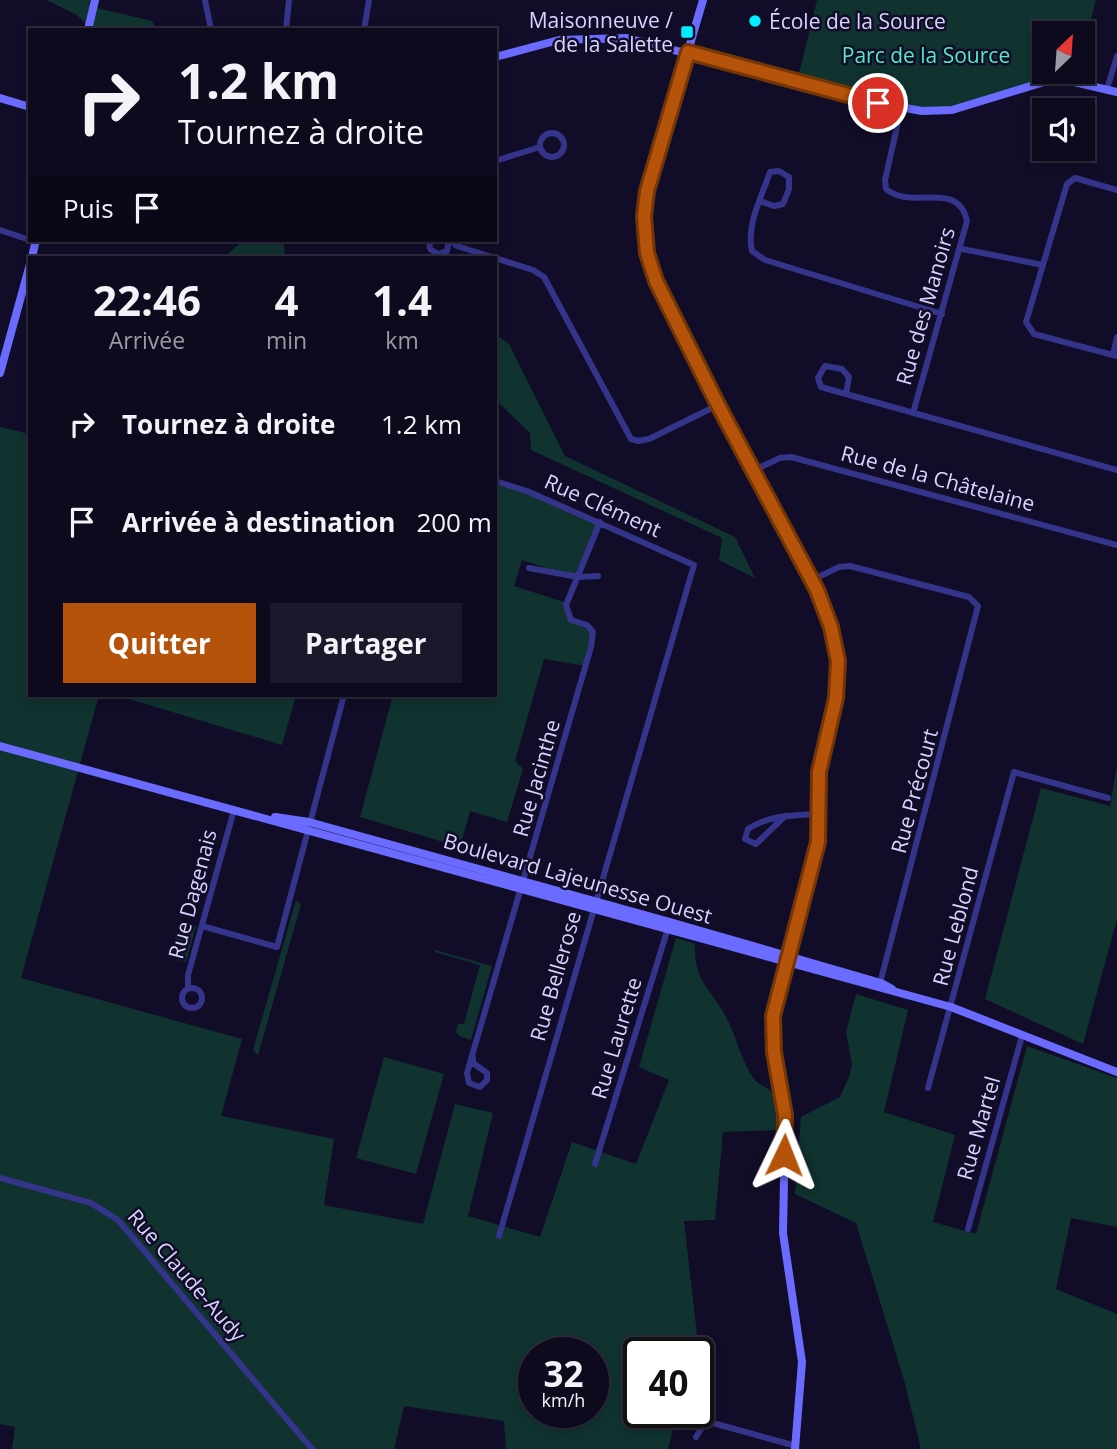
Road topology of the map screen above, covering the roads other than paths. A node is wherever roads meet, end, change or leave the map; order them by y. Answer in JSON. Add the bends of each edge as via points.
{"nodes":[{"id":1,"x":95,"y":0,"type":"edge"},
{"id":2,"x":205,"y":0,"type":"edge"},
{"id":3,"x":289,"y":0,"type":"edge"},
{"id":4,"x":369,"y":0,"type":"edge"},
{"id":5,"x":703,"y":0,"type":"edge"},
{"id":6,"x":88,"y":28,"type":"edge"},
{"id":7,"x":211,"y":28,"type":"edge"},
{"id":8,"x":286,"y":28,"type":"edge"},
{"id":9,"x":364,"y":28,"type":"edge"},
{"id":10,"x":688,"y":52,"type":"junction"},
{"id":11,"x":1117,"y":55,"type":"edge"},
{"id":12,"x":497,"y":56,"type":"edge"},
{"id":13,"x":1107,"y":89,"type":"junction"},
{"id":14,"x":1117,"y":92,"type":"edge"},
{"id":15,"x":0,"y":98,"type":"edge"},
{"id":16,"x":27,"y":107,"type":"edge"},
{"id":17,"x":901,"y":109,"type":"junction"},
{"id":18,"x":540,"y":147,"type":"dead end"},
{"id":19,"x":497,"y":160,"type":"edge"},
{"id":20,"x":1117,"y":190,"type":"edge"},
{"id":21,"x":760,"y":201,"type":"junction"},
{"id":22,"x":0,"y":230,"type":"edge"},
{"id":23,"x":28,"y":239,"type":"edge"},
{"id":24,"x":449,"y":242,"type":"edge"},
{"id":25,"x":453,"y":242,"type":"edge"},
{"id":26,"x":429,"y":243,"type":"edge"},
{"id":27,"x":465,"y":249,"type":"junction"},
{"id":28,"x":962,"y":249,"type":"junction"},
{"id":29,"x":447,"y":251,"type":"junction"},
{"id":30,"x":488,"y":256,"type":"edge"},
{"id":31,"x":497,"y":259,"type":"edge"},
{"id":32,"x":1042,"y":265,"type":"junction"},
{"id":33,"x":27,"y":287,"type":"edge"},
{"id":34,"x":942,"y":314,"type":"junction"},
{"id":35,"x":1117,"y":337,"type":"edge"},
{"id":36,"x":1115,"y":355,"type":"edge"},
{"id":37,"x":0,"y":373,"type":"edge"},
{"id":38,"x":846,"y":394,"type":"junction"},
{"id":39,"x":718,"y":405,"type":"junction"},
{"id":40,"x":914,"y":412,"type":"junction"},
{"id":41,"x":1117,"y":470,"type":"edge"},
{"id":42,"x":752,"y":471,"type":"junction"},
{"id":43,"x":497,"y":482,"type":"edge"},
{"id":44,"x":600,"y":523,"type":"junction"},
{"id":45,"x":1117,"y":545,"type":"edge"},
{"id":46,"x":694,"y":565,"type":"joint"},
{"id":47,"x":529,"y":568,"type":"dead end"},
{"id":48,"x":598,"y":576,"type":"dead end"},
{"id":49,"x":577,"y":577,"type":"junction"},
{"id":50,"x":812,"y":580,"type":"junction"},
{"id":51,"x":343,"y":697,"type":"edge"},
{"id":52,"x":0,"y":746,"type":"edge"},
{"id":53,"x":1108,"y":798,"type":"dead end"},
{"id":54,"x":234,"y":810,"type":"junction"},
{"id":55,"x":819,"y":814,"type":"junction"},
{"id":56,"x":785,"y":816,"type":"junction"},
{"id":57,"x":308,"y":826,"type":"junction"},
{"id":58,"x":523,"y":885,"type":"junction"},
{"id":59,"x":594,"y":905,"type":"junction"},
{"id":60,"x":202,"y":926,"type":"junction"},
{"id":61,"x":669,"y":926,"type":"junction"},
{"id":62,"x":788,"y":960,"type":"junction"},
{"id":63,"x":880,"y":986,"type":"junction"},
{"id":64,"x":188,"y":989,"type":"dead end"},
{"id":65,"x":951,"y":1007,"type":"junction"},
{"id":66,"x":1022,"y":1036,"type":"junction"},
{"id":67,"x":473,"y":1058,"type":"junction"},
{"id":68,"x":1117,"y":1072,"type":"edge"},
{"id":69,"x":928,"y":1088,"type":"dead end"},
{"id":70,"x":595,"y":1164,"type":"dead end"},
{"id":71,"x":0,"y":1178,"type":"edge"},
{"id":72,"x":968,"y":1229,"type":"dead end"},
{"id":73,"x":499,"y":1236,"type":"dead end"},
{"id":74,"x":696,"y":1437,"type":"dead end"},
{"id":75,"x":795,"y":1448,"type":"edge"},
{"id":76,"x":312,"y":1449,"type":"edge"}],
"edges":[{"from":1,"to":6,"type":"street"},
{"from":2,"to":7,"type":"street"},
{"from":3,"to":8,"type":"street"},
{"from":4,"to":9,"type":"street"},
{"from":5,"to":10,"type":"street"},
{"from":10,"to":12,"type":"street","via":[[638,40],[599,37],[547,42]]},
{"from":10,"to":17,"type":"street"},
{"from":10,"to":39,"type":"street","via":[[647,191],[644,234],[656,281]]},
{"from":11,"to":13,"type":"street"},
{"from":13,"to":14,"type":"street"},
{"from":13,"to":17,"type":"street","via":[[1070,81],[1044,82],[952,110]]},
{"from":15,"to":16,"type":"street"},
{"from":17,"to":28,"type":"street","name":"Rue des Manoirs","via":[[886,189],[911,199],[950,198],[959,203],[967,221]]},
{"from":18,"to":19,"type":"street"},
{"from":20,"to":32,"type":"street","via":[[1075,178],[1067,184]]},
{"from":21,"to":21,"type":"street","via":[[770,172],[789,177],[783,204]]},
{"from":21,"to":34,"type":"street","via":[[749,236],[752,251],[765,260]]},
{"from":22,"to":23,"type":"street"},
{"from":24,"to":29,"type":"street"},
{"from":25,"to":27,"type":"street"},
{"from":26,"to":29,"type":"street","via":[[438,254]]},
{"from":27,"to":29,"type":"street"},
{"from":27,"to":30,"type":"street"},
{"from":28,"to":32,"type":"street"},
{"from":28,"to":34,"type":"street","name":"Rue des Manoirs"},
{"from":31,"to":39,"type":"street","via":[[544,277],[631,439],[649,439]]},
{"from":32,"to":36,"type":"street","via":[[1026,322],[1034,334]]},
{"from":33,"to":37,"type":"street"},
{"from":34,"to":40,"type":"street","name":"Rue des Manoirs"},
{"from":35,"to":36,"type":"street"},
{"from":38,"to":38,"type":"street","via":[[821,387],[818,377],[825,366],[842,369],[849,377]]},
{"from":38,"to":40,"type":"street"},
{"from":39,"to":42,"type":"street"},
{"from":40,"to":41,"type":"street"},
{"from":42,"to":45,"type":"street","name":"Rue de la Châtelaine","via":[[780,458],[797,458]]},
{"from":42,"to":50,"type":"street"},
{"from":43,"to":44,"type":"street","name":"Rue Clément"},
{"from":44,"to":46,"type":"street","name":"Rue Clément"},
{"from":44,"to":49,"type":"street","name":"Rue Jacinthe"},
{"from":46,"to":59,"type":"street","name":"Rue Bellerose"},
{"from":47,"to":49,"type":"street"},
{"from":48,"to":49,"type":"street"},
{"from":49,"to":58,"type":"street","name":"Rue Jacinthe","via":[[566,605],[571,620],[593,632],[591,647]]},
{"from":50,"to":55,"type":"street","via":[[831,627],[838,668],[836,698],[820,764]]},
{"from":50,"to":63,"type":"street","name":"Rue Précourt","via":[[850,566],[976,602]]},
{"from":51,"to":57,"type":"street"},
{"from":52,"to":54,"type":"street","name":"Boulevard Lajeunesse Ouest"},
{"from":53,"to":65,"type":"street","name":"Rue Leblond","via":[[1014,772]]},
{"from":54,"to":57,"type":"street","name":"Boulevard Lajeunesse Ouest"},
{"from":54,"to":60,"type":"street","name":"Rue Dagenais"},
{"from":55,"to":56,"type":"street"},
{"from":55,"to":62,"type":"street","via":[[818,842]]},
{"from":56,"to":56,"type":"street","via":[[753,826],[745,839],[756,844]]},
{"from":57,"to":58,"type":"street","name":"Boulevard Lajeunesse Ouest"},
{"from":57,"to":60,"type":"street","via":[[277,947]]},
{"from":58,"to":59,"type":"street","name":"Boulevard Lajeunesse Ouest"},
{"from":58,"to":67,"type":"street","name":"Rue Jacinthe"},
{"from":59,"to":61,"type":"street","name":"Boulevard Lajeunesse Ouest"},
{"from":59,"to":73,"type":"street","name":"Rue Bellerose"},
{"from":60,"to":64,"type":"street","name":"Rue Dagenais"},
{"from":61,"to":62,"type":"street","name":"Boulevard Lajeunesse Ouest"},
{"from":61,"to":70,"type":"street","name":"Rue Laurette"},
{"from":62,"to":63,"type":"street","name":"Boulevard Lajeunesse Ouest"},
{"from":62,"to":75,"type":"street","via":[[772,1031],[785,1115],[783,1233],[802,1362]]},
{"from":63,"to":65,"type":"street","name":"Boulevard Lajeunesse Ouest"},
{"from":65,"to":66,"type":"street","name":"Boulevard Lajeunesse Ouest"},
{"from":65,"to":69,"type":"street","name":"Rue Leblond"},
{"from":66,"to":68,"type":"street","name":"Boulevard Lajeunesse Ouest"},
{"from":66,"to":72,"type":"street","name":"Rue Martel"},
{"from":67,"to":67,"type":"street","name":"Rue Jacinthe","via":[[467,1080],[477,1088],[487,1077]]},
{"from":71,"to":76,"type":"street","name":"Rue Claude-Audy","via":[[91,1203],[118,1220]]},
{"from":74,"to":75,"type":"street","via":[[703,1426],[713,1423]]}]}
